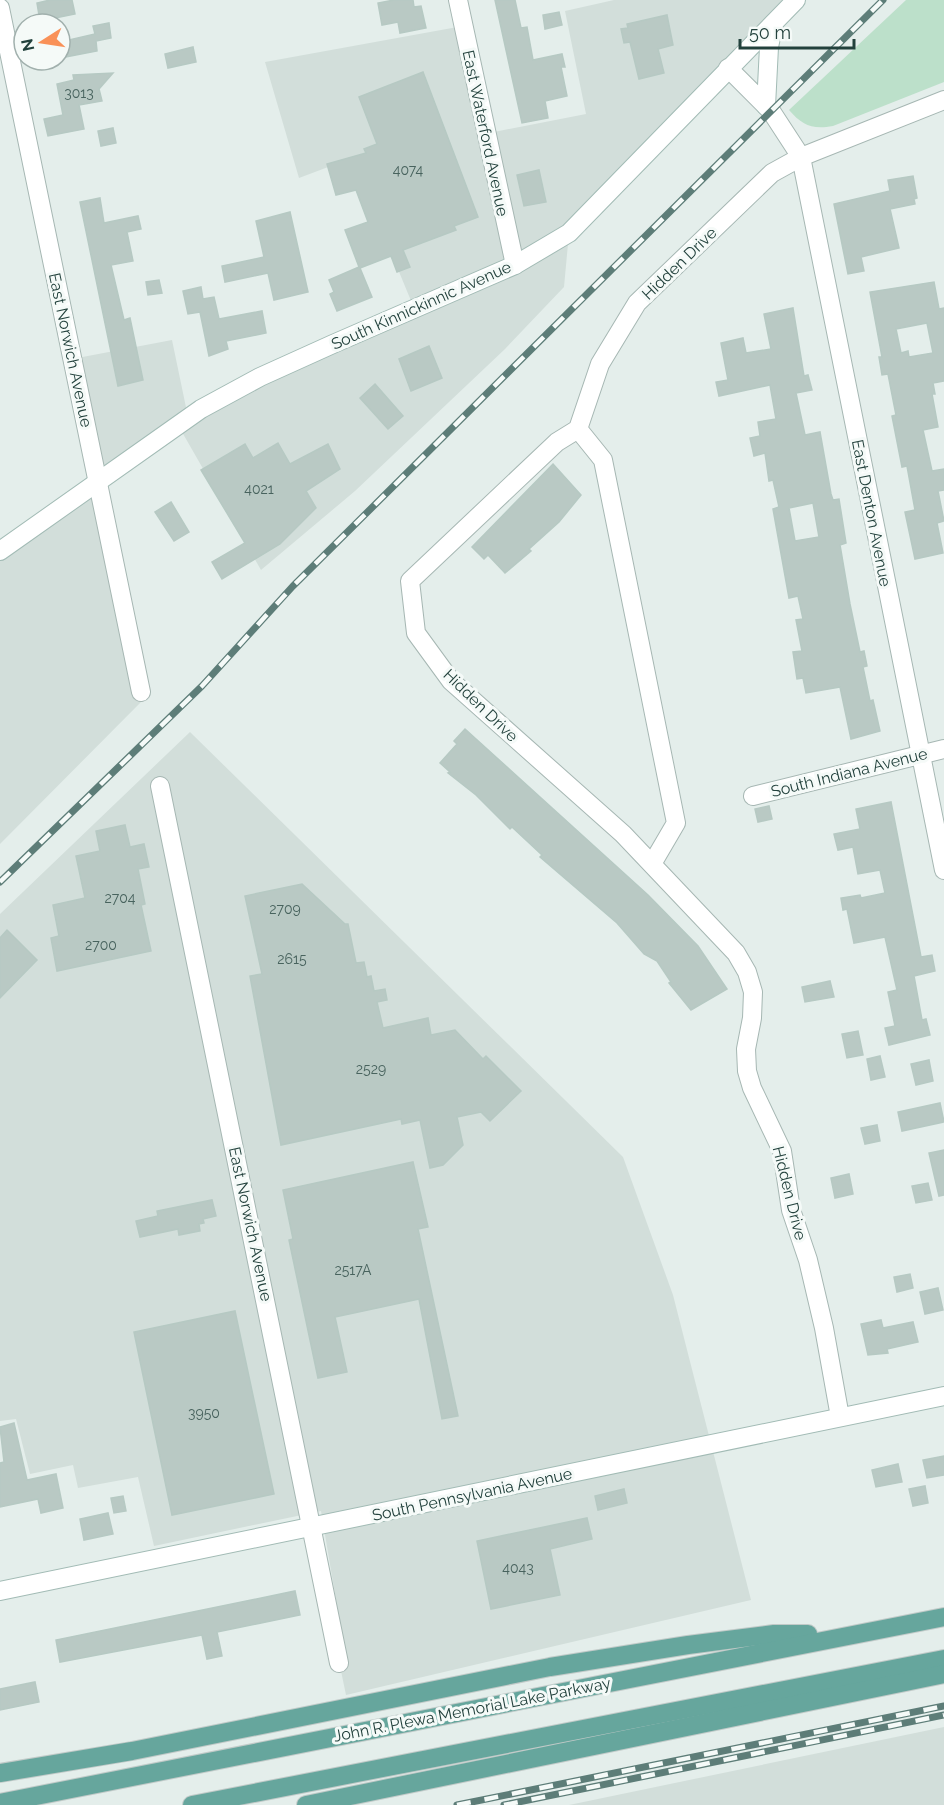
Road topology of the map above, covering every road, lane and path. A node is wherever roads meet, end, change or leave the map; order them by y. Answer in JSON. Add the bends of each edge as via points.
{"nodes":[{"id":1,"x":458,"y":0,"type":"edge"},
{"id":2,"x":796,"y":0,"type":"edge"},
{"id":3,"x":0,"y":8,"type":"edge"},
{"id":4,"x":774,"y":23,"type":"junction"},
{"id":5,"x":728,"y":68,"type":"junction"},
{"id":6,"x":944,"y":100,"type":"edge"},
{"id":7,"x":766,"y":106,"type":"junction"},
{"id":8,"x":801,"y":157,"type":"junction"},
{"id":9,"x":514,"y":265,"type":"junction"},
{"id":10,"x":578,"y":429,"type":"junction"},
{"id":11,"x":97,"y":480,"type":"junction"},
{"id":12,"x":0,"y":551,"type":"edge"},
{"id":13,"x":141,"y":692,"type":"dead end"},
{"id":14,"x":944,"y":749,"type":"edge"},
{"id":15,"x":921,"y":753,"type":"junction"},
{"id":16,"x":160,"y":786,"type":"dead end"},
{"id":17,"x":753,"y":796,"type":"dead end"},
{"id":18,"x":652,"y":864,"type":"junction"},
{"id":19,"x":944,"y":870,"type":"edge"},
{"id":20,"x":944,"y":1396,"type":"edge"},
{"id":21,"x":840,"y":1417,"type":"junction"},
{"id":22,"x":313,"y":1528,"type":"junction"},
{"id":23,"x":0,"y":1591,"type":"edge"},
{"id":24,"x":944,"y":1617,"type":"edge"},
{"id":25,"x":851,"y":1634,"type":"junction"},
{"id":26,"x":944,"y":1659,"type":"edge"},
{"id":27,"x":339,"y":1663,"type":"dead end"},
{"id":28,"x":944,"y":1674,"type":"edge"},
{"id":29,"x":0,"y":1773,"type":"edge"},
{"id":30,"x":0,"y":1803,"type":"edge"},
{"id":31,"x":192,"y":1805,"type":"edge"},
{"id":32,"x":306,"y":1805,"type":"edge"}],
"edges":[{"from":1,"to":9,"type":"street","name":"East Waterford Avenue"},
{"from":2,"to":4,"type":"street","name":"South Kinnickinnic Avenue"},
{"from":3,"to":11,"type":"street","name":"East Norwich Avenue"},
{"from":4,"to":5,"type":"street","name":"South Kinnickinnic Avenue"},
{"from":4,"to":7,"type":"street"},
{"from":5,"to":7,"type":"street"},
{"from":5,"to":9,"type":"street","name":"South Kinnickinnic Avenue","via":[[569,233]]},
{"from":6,"to":8,"type":"street","name":"Hidden Drive"},
{"from":7,"to":8,"type":"street"},
{"from":8,"to":10,"type":"street","name":"Hidden Drive","via":[[772,173],[637,303],[600,364]]},
{"from":8,"to":15,"type":"street","name":"East Denton Avenue"},
{"from":9,"to":11,"type":"street","name":"South Kinnickinnic Avenue","via":[[260,377],[201,409]]},
{"from":10,"to":18,"type":"street","via":[[603,460],[676,823]]},
{"from":10,"to":18,"type":"street","name":"Hidden Drive","via":[[557,442],[410,581],[416,633],[451,681]]},
{"from":11,"to":12,"type":"street","name":"South Kinnickinnic Avenue"},
{"from":11,"to":13,"type":"street","name":"East Norwich Avenue"},
{"from":14,"to":15,"type":"street","name":"South Indiana Avenue"},
{"from":15,"to":17,"type":"street","name":"South Indiana Avenue"},
{"from":15,"to":19,"type":"street","name":"East Denton Avenue"},
{"from":16,"to":22,"type":"street","name":"East Norwich Avenue"},
{"from":18,"to":21,"type":"street","name":"Hidden Drive","via":[[736,953],[747,972],[753,992],[747,1071],[782,1151],[791,1210],[808,1260]]},
{"from":20,"to":21,"type":"street","name":"South Pennsylvania Avenue"},
{"from":21,"to":22,"type":"street","name":"South Pennsylvania Avenue"},
{"from":22,"to":23,"type":"street","name":"South Pennsylvania Avenue"},
{"from":22,"to":27,"type":"street","name":"East Norwich Avenue"},
{"from":24,"to":25,"type":"main road","name":"John R. Plewa Memorial Lake Parkway"},
{"from":25,"to":29,"type":"main road","via":[[774,1634],[550,1667]]},
{"from":25,"to":30,"type":"main road","name":"John R. Plewa Memorial Lake Parkway"},
{"from":26,"to":31,"type":"main road"},
{"from":28,"to":32,"type":"main road"}]}
